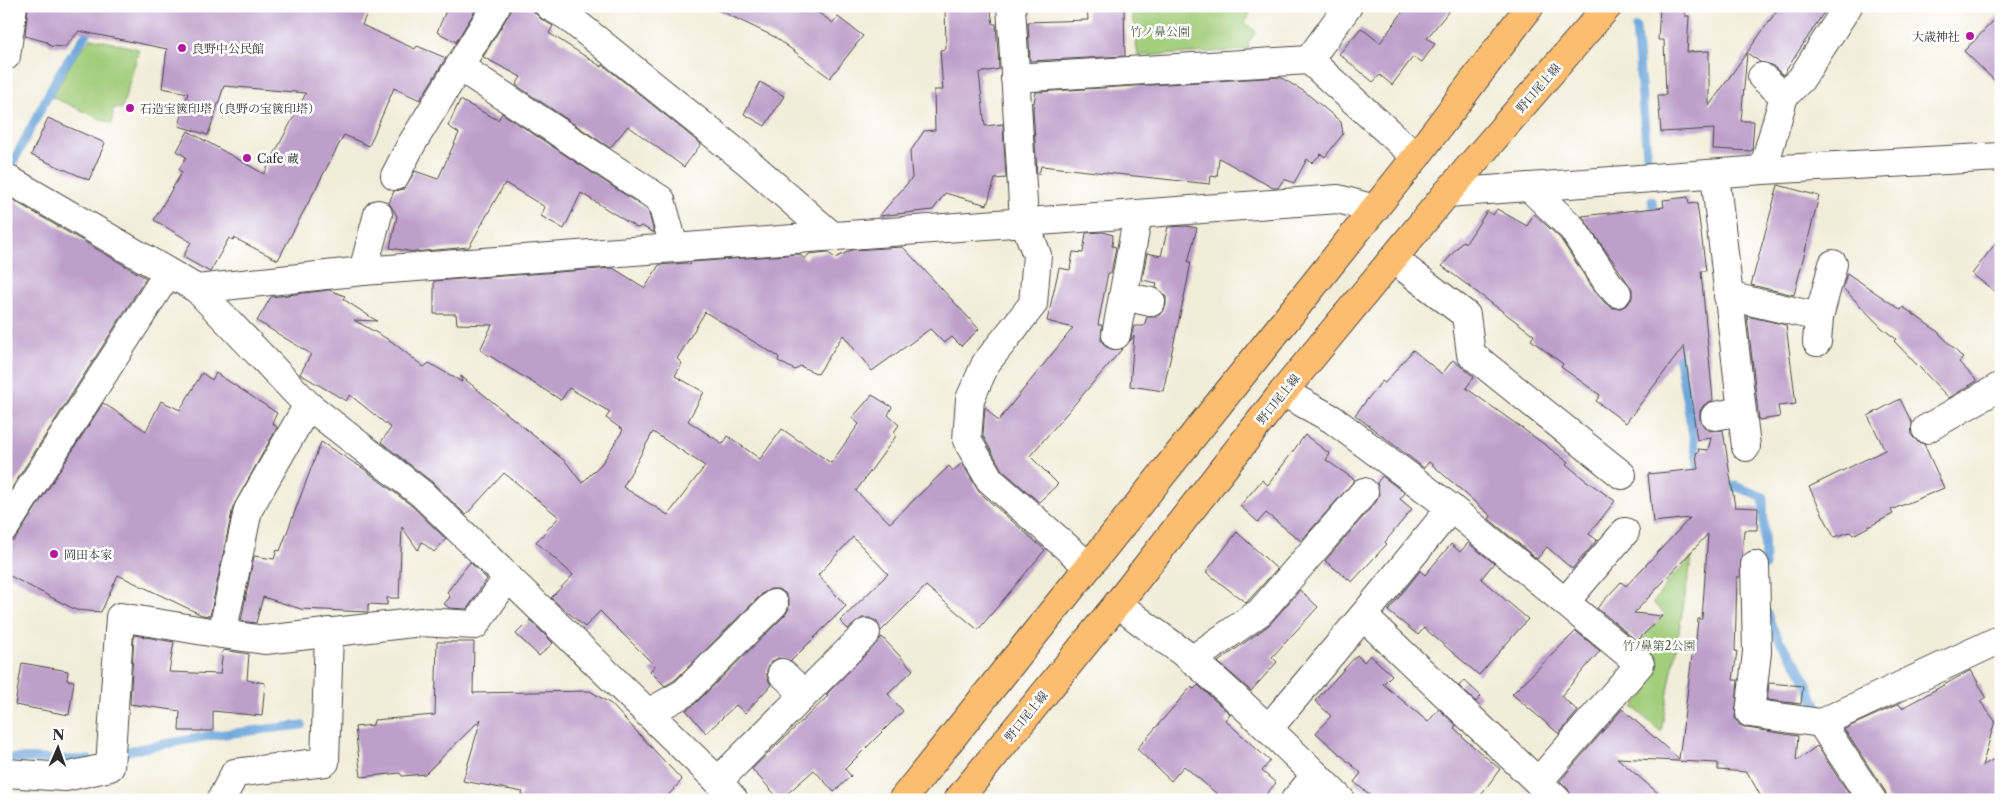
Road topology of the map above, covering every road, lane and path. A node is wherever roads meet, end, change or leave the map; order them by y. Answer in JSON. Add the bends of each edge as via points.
{"nodes":[{"id":1,"x":13,"y":6,"type":"edge"},
{"id":2,"x":496,"y":6,"type":"edge"},
{"id":3,"x":549,"y":6,"type":"edge"},
{"id":4,"x":1011,"y":6,"type":"edge"},
{"id":5,"x":1348,"y":6,"type":"edge"},
{"id":6,"x":1530,"y":6,"type":"edge"},
{"id":7,"x":1608,"y":6,"type":"edge"},
{"id":8,"x":1848,"y":6,"type":"edge"},
{"id":9,"x":6,"y":56,"type":"edge"},
{"id":10,"x":1309,"y":60,"type":"junction"},
{"id":11,"x":460,"y":67,"type":"junction"},
{"id":12,"x":1762,"y":77,"type":"dead end"},
{"id":13,"x":1015,"y":78,"type":"junction"},
{"id":14,"x":1784,"y":96,"type":"junction"},
{"id":15,"x":2001,"y":156,"type":"edge"},
{"id":16,"x":1416,"y":158,"type":"junction"},
{"id":17,"x":1763,"y":170,"type":"junction"},
{"id":18,"x":1715,"y":174,"type":"junction"},
{"id":19,"x":394,"y":176,"type":"dead end"},
{"id":20,"x":6,"y":178,"type":"edge"},
{"id":21,"x":1529,"y":187,"type":"junction"},
{"id":22,"x":1447,"y":193,"type":"junction"},
{"id":23,"x":1375,"y":209,"type":"junction"},
{"id":24,"x":378,"y":214,"type":"dead end"},
{"id":25,"x":1138,"y":214,"type":"junction"},
{"id":26,"x":1024,"y":220,"type":"junction"},
{"id":27,"x":831,"y":235,"type":"junction"},
{"id":28,"x":674,"y":247,"type":"junction"},
{"id":29,"x":1393,"y":259,"type":"junction"},
{"id":30,"x":1834,"y":264,"type":"dead end"},
{"id":31,"x":363,"y":271,"type":"junction"},
{"id":32,"x":168,"y":273,"type":"junction"},
{"id":33,"x":197,"y":289,"type":"junction"},
{"id":34,"x":1617,"y":293,"type":"dead end"},
{"id":35,"x":1123,"y":296,"type":"junction"},
{"id":36,"x":1728,"y":296,"type":"junction"},
{"id":37,"x":1151,"y":302,"type":"dead end"},
{"id":38,"x":1116,"y":334,"type":"dead end"},
{"id":39,"x":2001,"y":386,"type":"edge"},
{"id":40,"x":1283,"y":392,"type":"junction"},
{"id":41,"x":308,"y":405,"type":"junction"},
{"id":42,"x":1926,"y":430,"type":"dead end"},
{"id":43,"x":1746,"y":447,"type":"dead end"},
{"id":44,"x":1622,"y":475,"type":"dead end"},
{"id":45,"x":1364,"y":492,"type":"dead end"},
{"id":46,"x":1451,"y":508,"type":"junction"},
{"id":47,"x":6,"y":526,"type":"edge"},
{"id":48,"x":1625,"y":532,"type":"dead end"},
{"id":49,"x":1754,"y":565,"type":"dead end"},
{"id":50,"x":1088,"y":566,"type":"junction"},
{"id":51,"x":508,"y":577,"type":"junction"},
{"id":52,"x":1565,"y":602,"type":"junction"},
{"id":53,"x":1118,"y":603,"type":"junction"},
{"id":54,"x":774,"y":604,"type":"dead end"},
{"id":55,"x":1362,"y":616,"type":"junction"},
{"id":56,"x":329,"y":632,"type":"junction"},
{"id":57,"x":866,"y":633,"type":"dead end"},
{"id":58,"x":222,"y":634,"type":"junction"},
{"id":59,"x":2001,"y":639,"type":"edge"},
{"id":60,"x":1192,"y":660,"type":"junction"},
{"id":61,"x":782,"y":673,"type":"dead end"},
{"id":62,"x":804,"y":694,"type":"junction"},
{"id":63,"x":648,"y":713,"type":"junction"},
{"id":64,"x":1821,"y":723,"type":"junction"},
{"id":65,"x":1269,"y":728,"type":"junction"},
{"id":66,"x":6,"y":773,"type":"edge"},
{"id":67,"x":1316,"y":775,"type":"junction"},
{"id":68,"x":66,"y":788,"type":"edge"},
{"id":69,"x":726,"y":790,"type":"edge"},
{"id":70,"x":1548,"y":791,"type":"edge"},
{"id":71,"x":221,"y":800,"type":"edge"},
{"id":72,"x":902,"y":800,"type":"edge"},
{"id":73,"x":958,"y":800,"type":"edge"},
{"id":74,"x":1295,"y":800,"type":"edge"},
{"id":75,"x":1341,"y":800,"type":"edge"},
{"id":76,"x":1872,"y":800,"type":"edge"}],
"edges":[{"from":1,"to":9,"type":"street"},
{"from":2,"to":11,"type":"street"},
{"from":3,"to":27,"type":"street","via":[[567,16],[748,162]]},
{"from":4,"to":13,"type":"street"},
{"from":5,"to":10,"type":"street"},
{"from":6,"to":16,"type":"main road"},
{"from":7,"to":22,"type":"main road","name":"野口尾上線"},
{"from":8,"to":14,"type":"street","via":[[1801,79]]},
{"from":10,"to":13,"type":"street"},
{"from":10,"to":16,"type":"street"},
{"from":11,"to":19,"type":"street"},
{"from":11,"to":28,"type":"street","via":[[661,200]]},
{"from":12,"to":14,"type":"street"},
{"from":13,"to":26,"type":"street"},
{"from":14,"to":17,"type":"street"},
{"from":15,"to":17,"type":"street"},
{"from":16,"to":23,"type":"main road"},
{"from":17,"to":18,"type":"street"},
{"from":18,"to":21,"type":"street"},
{"from":18,"to":36,"type":"street"},
{"from":20,"to":32,"type":"street"},
{"from":21,"to":22,"type":"street"},
{"from":21,"to":34,"type":"street","via":[[1572,228]]},
{"from":22,"to":29,"type":"main road","name":"野口尾上線"},
{"from":23,"to":25,"type":"street","via":[[1338,199]]},
{"from":23,"to":50,"type":"main road"},
{"from":24,"to":31,"type":"street"},
{"from":25,"to":26,"type":"street"},
{"from":25,"to":35,"type":"street"},
{"from":26,"to":27,"type":"street"},
{"from":26,"to":50,"type":"street","via":[[1037,255],[1033,304],[986,363],[970,398],[967,440],[990,480]]},
{"from":27,"to":28,"type":"street"},
{"from":28,"to":31,"type":"street"},
{"from":29,"to":40,"type":"main road","name":"野口尾上線"},
{"from":29,"to":44,"type":"street","via":[[1466,315],[1472,354]]},
{"from":30,"to":36,"type":"street","via":[[1818,329]]},
{"from":31,"to":33,"type":"street"},
{"from":32,"to":33,"type":"street"},
{"from":32,"to":47,"type":"street"},
{"from":33,"to":41,"type":"street"},
{"from":35,"to":37,"type":"street"},
{"from":35,"to":38,"type":"street"},
{"from":36,"to":43,"type":"street","via":[[1728,413]]},
{"from":39,"to":42,"type":"street"},
{"from":40,"to":46,"type":"street","via":[[1332,419]]},
{"from":40,"to":53,"type":"main road","name":"野口尾上線"},
{"from":41,"to":51,"type":"street","via":[[422,494]]},
{"from":41,"to":58,"type":"street","via":[[248,510]]},
{"from":45,"to":60,"type":"street","via":[[1260,612]]},
{"from":46,"to":52,"type":"street"},
{"from":46,"to":55,"type":"street"},
{"from":48,"to":52,"type":"street"},
{"from":49,"to":64,"type":"street","via":[[1746,632],[1757,652],[1750,712]]},
{"from":50,"to":72,"type":"main road"},
{"from":51,"to":56,"type":"street","via":[[475,625],[421,622]]},
{"from":51,"to":63,"type":"street"},
{"from":52,"to":70,"type":"street","via":[[1640,664]]},
{"from":53,"to":60,"type":"street"},
{"from":53,"to":73,"type":"main road","name":"野口尾上線"},
{"from":54,"to":63,"type":"street","via":[[684,693]]},
{"from":55,"to":65,"type":"street"},
{"from":55,"to":70,"type":"street"},
{"from":56,"to":58,"type":"street","via":[[265,640]]},
{"from":56,"to":71,"type":"street","via":[[325,762],[235,773]]},
{"from":57,"to":62,"type":"street"},
{"from":58,"to":68,"type":"street","via":[[120,617],[110,767]]},
{"from":59,"to":64,"type":"street"},
{"from":60,"to":65,"type":"street"},
{"from":61,"to":62,"type":"street"},
{"from":62,"to":69,"type":"street"},
{"from":63,"to":69,"type":"street"},
{"from":64,"to":76,"type":"street"},
{"from":65,"to":67,"type":"street"},
{"from":66,"to":68,"type":"street"},
{"from":67,"to":74,"type":"street"},
{"from":67,"to":75,"type":"street"}]}
